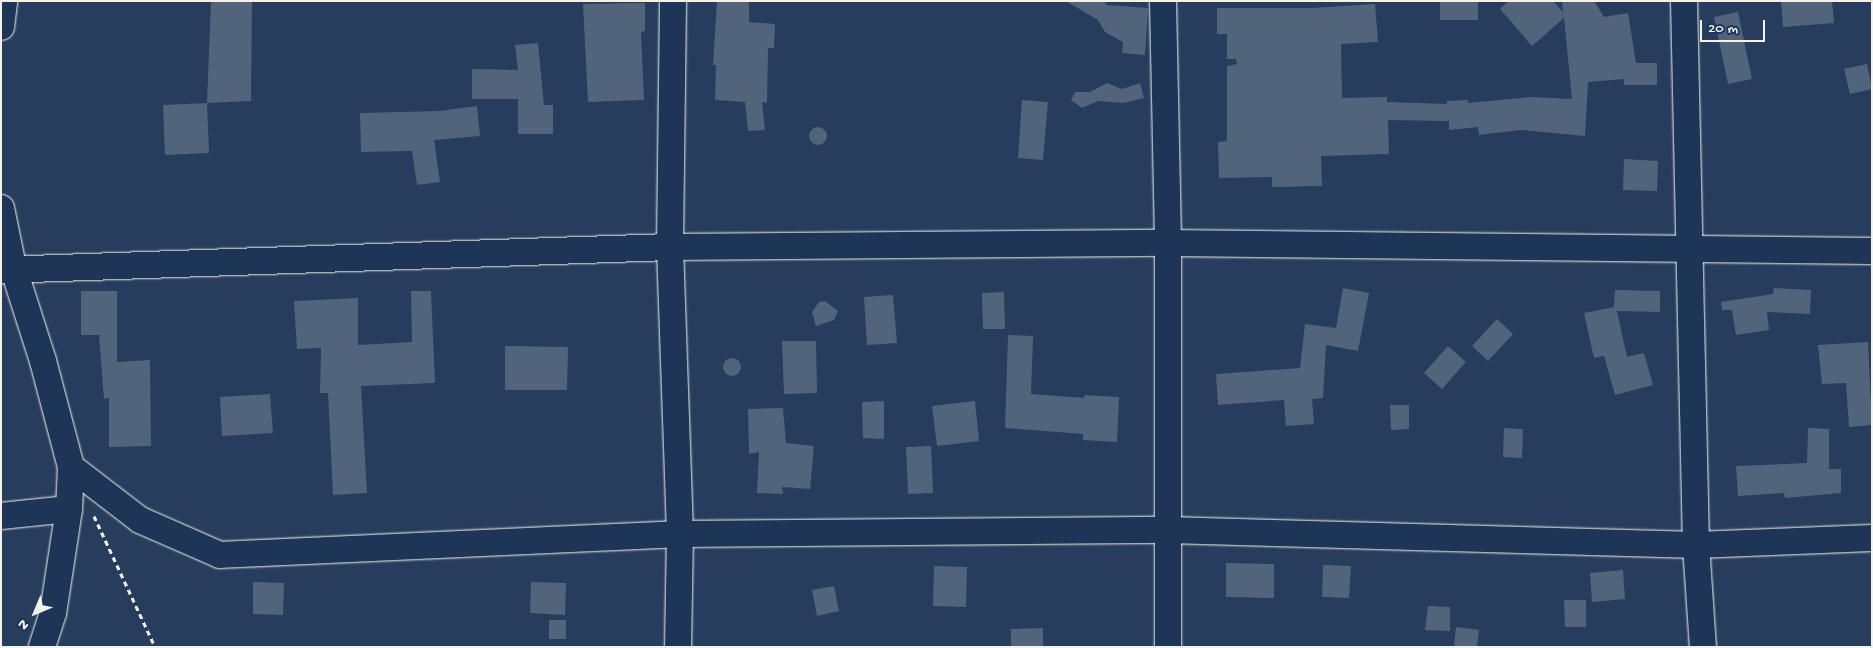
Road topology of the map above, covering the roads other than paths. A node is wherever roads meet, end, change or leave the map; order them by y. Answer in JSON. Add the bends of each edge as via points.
{"nodes":[{"id":1,"x":4,"y":1,"type":"edge"},
{"id":2,"x":673,"y":1,"type":"edge"},
{"id":3,"x":1163,"y":1,"type":"edge"},
{"id":4,"x":1684,"y":1,"type":"edge"},
{"id":5,"x":1,"y":27,"type":"edge"},
{"id":6,"x":1,"y":208,"type":"edge"},
{"id":7,"x":1168,"y":242,"type":"junction"},
{"id":8,"x":670,"y":247,"type":"junction"},
{"id":9,"x":1688,"y":248,"type":"junction"},
{"id":10,"x":1872,"y":251,"type":"edge"},
{"id":11,"x":7,"y":268,"type":"edge"},
{"id":12,"x":71,"y":468,"type":"junction"},
{"id":13,"x":80,"y":511,"type":"junction"},
{"id":14,"x":1,"y":516,"type":"edge"},
{"id":15,"x":1170,"y":530,"type":"junction"},
{"id":16,"x":680,"y":534,"type":"junction"},
{"id":17,"x":1872,"y":538,"type":"edge"},
{"id":18,"x":1696,"y":545,"type":"junction"},
{"id":19,"x":42,"y":647,"type":"edge"},
{"id":20,"x":678,"y":647,"type":"edge"},
{"id":21,"x":1168,"y":647,"type":"edge"},
{"id":22,"x":1703,"y":647,"type":"edge"}],
"edges":[{"from":1,"to":5,"type":"street"},
{"from":2,"to":8,"type":"street"},
{"from":3,"to":7,"type":"street"},
{"from":4,"to":9,"type":"street"},
{"from":6,"to":11,"type":"street"},
{"from":7,"to":8,"type":"street"},
{"from":7,"to":9,"type":"street"},
{"from":7,"to":15,"type":"street"},
{"from":8,"to":11,"type":"street"},
{"from":8,"to":16,"type":"street"},
{"from":9,"to":10,"type":"street"},
{"from":9,"to":18,"type":"street"},
{"from":11,"to":12,"type":"street","via":[[43,361]]},
{"from":12,"to":13,"type":"street"},
{"from":12,"to":16,"type":"street","via":[[140,520],[220,555]]},
{"from":13,"to":14,"type":"street"},
{"from":13,"to":19,"type":"street"},
{"from":15,"to":16,"type":"street"},
{"from":15,"to":18,"type":"street"},
{"from":15,"to":21,"type":"street"},
{"from":16,"to":20,"type":"street"},
{"from":17,"to":18,"type":"street"},
{"from":18,"to":22,"type":"street"}]}
